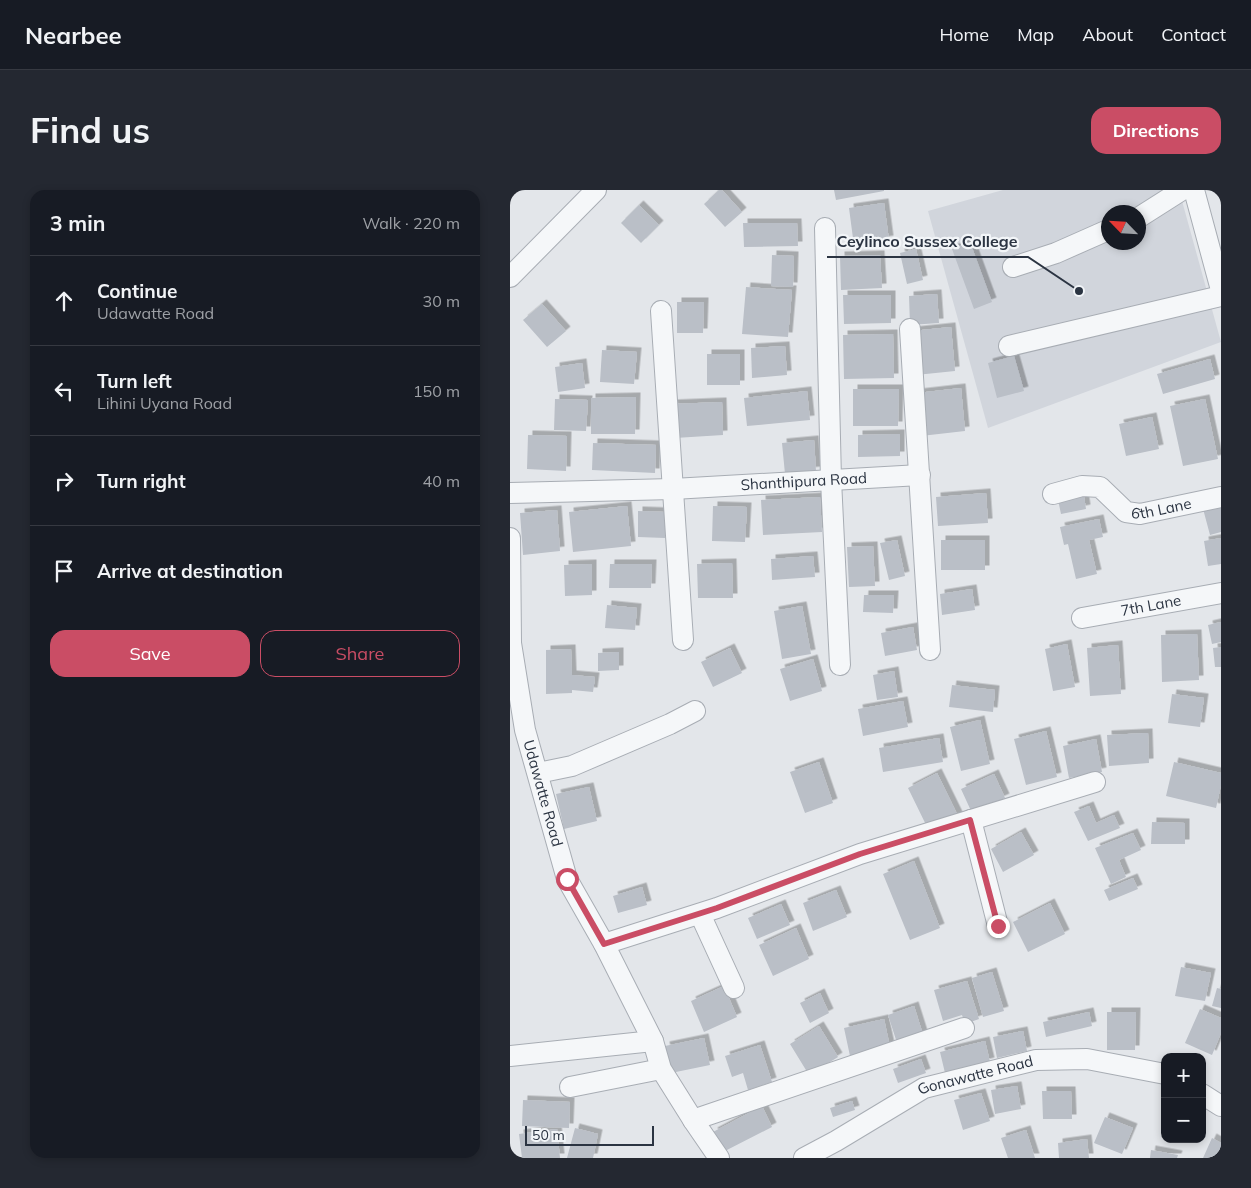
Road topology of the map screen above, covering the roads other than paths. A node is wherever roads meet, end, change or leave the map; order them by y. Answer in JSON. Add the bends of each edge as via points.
{"nodes":[{"id":1,"x":596,"y":190,"type":"edge"},
{"id":2,"x":1182,"y":190,"type":"edge"},
{"id":3,"x":1194,"y":190,"type":"edge"},
{"id":4,"x":1146,"y":213,"type":"edge"},
{"id":5,"x":825,"y":228,"type":"dead end"},
{"id":6,"x":1101,"y":233,"type":"edge"},
{"id":7,"x":1013,"y":267,"type":"dead end"},
{"id":8,"x":510,"y":277,"type":"edge"},
{"id":9,"x":1221,"y":290,"type":"edge"},
{"id":10,"x":1221,"y":296,"type":"edge"},
{"id":11,"x":661,"y":311,"type":"dead end"},
{"id":12,"x":910,"y":329,"type":"dead end"},
{"id":13,"x":1009,"y":346,"type":"dead end"},
{"id":14,"x":920,"y":475,"type":"junction"},
{"id":15,"x":831,"y":480,"type":"junction"},
{"id":16,"x":673,"y":489,"type":"junction"},
{"id":17,"x":510,"y":493,"type":"edge"},
{"id":18,"x":1052,"y":494,"type":"dead end"},
{"id":19,"x":1221,"y":497,"type":"edge"},
{"id":20,"x":510,"y":538,"type":"edge"},
{"id":21,"x":1221,"y":593,"type":"edge"},
{"id":22,"x":1082,"y":618,"type":"dead end"},
{"id":23,"x":684,"y":640,"type":"dead end"},
{"id":24,"x":930,"y":650,"type":"dead end"},
{"id":25,"x":840,"y":665,"type":"dead end"},
{"id":26,"x":695,"y":711,"type":"dead end"},
{"id":27,"x":518,"y":732,"type":"edge"},
{"id":28,"x":538,"y":773,"type":"junction"},
{"id":29,"x":1095,"y":782,"type":"dead end"},
{"id":30,"x":970,"y":820,"type":"junction"},
{"id":31,"x":700,"y":914,"type":"junction"},
{"id":32,"x":998,"y":926,"type":"dead end"},
{"id":33,"x":604,"y":944,"type":"junction"},
{"id":34,"x":734,"y":988,"type":"dead end"},
{"id":35,"x":964,"y":1028,"type":"dead end"},
{"id":36,"x":653,"y":1041,"type":"junction"},
{"id":37,"x":510,"y":1056,"type":"edge"},
{"id":38,"x":661,"y":1069,"type":"junction"},
{"id":39,"x":1161,"y":1073,"type":"edge"},
{"id":40,"x":570,"y":1087,"type":"dead end"},
{"id":41,"x":1206,"y":1097,"type":"edge"},
{"id":42,"x":1221,"y":1106,"type":"edge"},
{"id":43,"x":693,"y":1120,"type":"junction"},
{"id":44,"x":719,"y":1158,"type":"edge"},
{"id":45,"x":804,"y":1158,"type":"edge"}],
"edges":[{"from":1,"to":8,"type":"street"},
{"from":2,"to":4,"type":"street"},
{"from":3,"to":9,"type":"street"},
{"from":5,"to":15,"type":"street"},
{"from":6,"to":7,"type":"street"},
{"from":10,"to":13,"type":"street"},
{"from":11,"to":16,"type":"street"},
{"from":12,"to":14,"type":"street"},
{"from":14,"to":15,"type":"street","name":"Shanthipura Road"},
{"from":14,"to":24,"type":"street"},
{"from":15,"to":16,"type":"street","name":"Shanthipura Road"},
{"from":15,"to":25,"type":"street"},
{"from":16,"to":17,"type":"street","name":"Shanthipura Road"},
{"from":16,"to":23,"type":"street"},
{"from":18,"to":19,"type":"street","name":"6th Lane","via":[[1082,486],[1100,488],[1126,512],[1140,514]]},
{"from":20,"to":27,"type":"street","name":"Udawatte Road","via":[[511,643]]},
{"from":21,"to":22,"type":"street","name":"7th Lane"},
{"from":26,"to":28,"type":"street","via":[[572,766]]},
{"from":27,"to":28,"type":"street","name":"Udawatte Road"},
{"from":28,"to":33,"type":"street","name":"Udawatte Road","via":[[567,879]]},
{"from":29,"to":30,"type":"street"},
{"from":30,"to":31,"type":"street","via":[[860,854]]},
{"from":30,"to":32,"type":"street"},
{"from":31,"to":33,"type":"street"},
{"from":31,"to":34,"type":"street"},
{"from":33,"to":36,"type":"street","name":"Udawatte Road"},
{"from":35,"to":43,"type":"street"},
{"from":36,"to":37,"type":"street"},
{"from":36,"to":38,"type":"street","name":"Udawatte Road"},
{"from":38,"to":40,"type":"street"},
{"from":38,"to":43,"type":"street","name":"Udawatte Road"},
{"from":39,"to":45,"type":"street","name":"Gonawatte Road","via":[[1087,1059],[1036,1060],[924,1088]]},
{"from":41,"to":42,"type":"street"},
{"from":43,"to":44,"type":"street","name":"Udawatte Road"}]}
